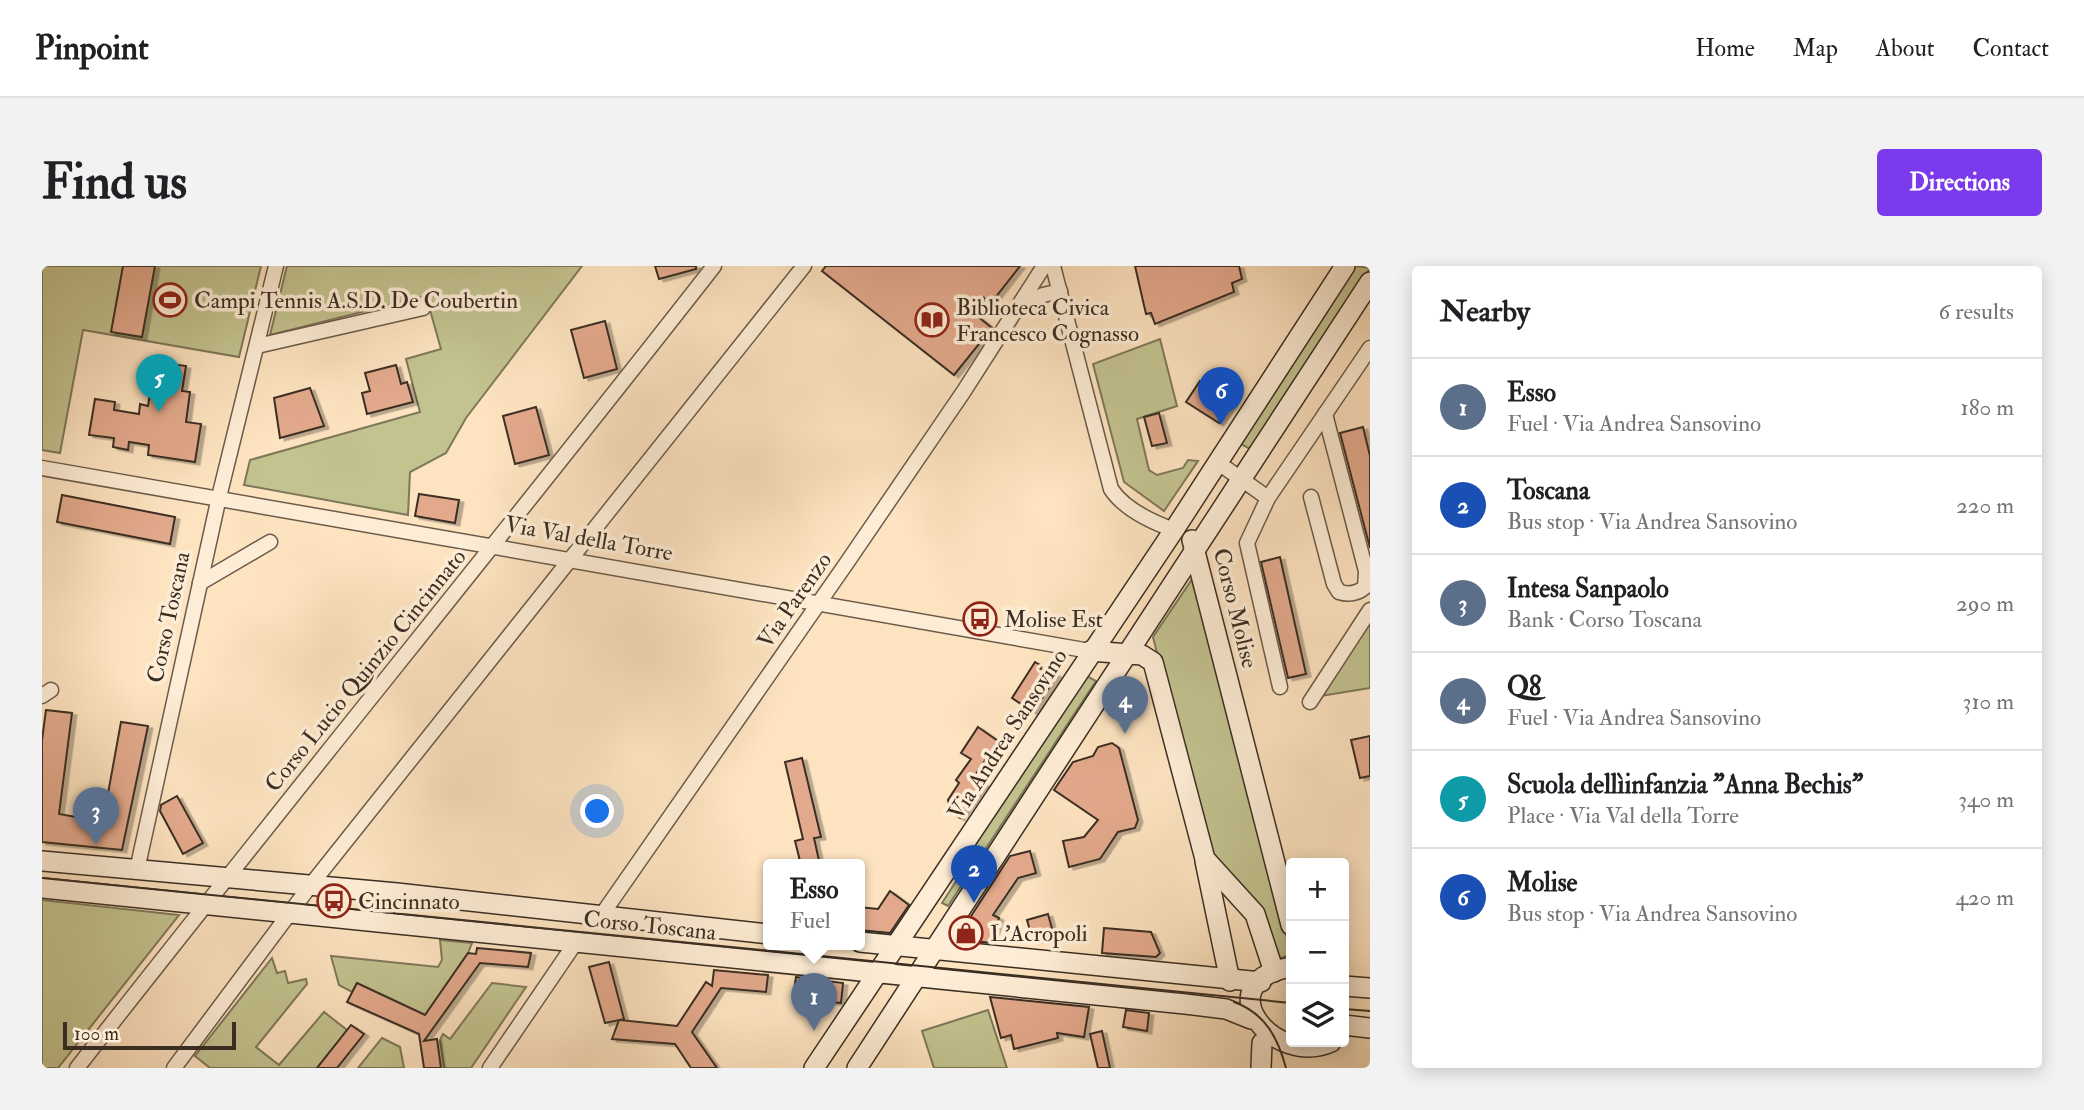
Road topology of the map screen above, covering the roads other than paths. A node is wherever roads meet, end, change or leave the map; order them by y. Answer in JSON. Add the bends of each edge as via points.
{"nodes":[{"id":1,"x":276,"y":266,"type":"edge"},
{"id":2,"x":714,"y":266,"type":"edge"},
{"id":3,"x":804,"y":266,"type":"edge"},
{"id":4,"x":1044,"y":266,"type":"edge"},
{"id":5,"x":1054,"y":266,"type":"edge"},
{"id":6,"x":1345,"y":266,"type":"edge"},
{"id":7,"x":1370,"y":282,"type":"edge"},
{"id":8,"x":1060,"y":291,"type":"junction"},
{"id":9,"x":1020,"y":307,"type":"junction"},
{"id":10,"x":423,"y":308,"type":"dead end"},
{"id":11,"x":257,"y":346,"type":"junction"},
{"id":12,"x":1370,"y":348,"type":"edge"},
{"id":13,"x":1325,"y":414,"type":"junction"},
{"id":14,"x":1217,"y":462,"type":"junction"},
{"id":15,"x":42,"y":468,"type":"edge"},
{"id":16,"x":1241,"y":478,"type":"junction"},
{"id":17,"x":219,"y":497,"type":"junction"},
{"id":18,"x":1311,"y":497,"type":"dead end"},
{"id":19,"x":1268,"y":498,"type":"junction"},
{"id":20,"x":1174,"y":530,"type":"junction"},
{"id":21,"x":270,"y":542,"type":"dead end"},
{"id":22,"x":1195,"y":545,"type":"junction"},
{"id":23,"x":495,"y":546,"type":"junction"},
{"id":24,"x":569,"y":559,"type":"junction"},
{"id":25,"x":200,"y":583,"type":"junction"},
{"id":26,"x":1133,"y":590,"type":"junction"},
{"id":27,"x":820,"y":603,"type":"junction"},
{"id":28,"x":1370,"y":610,"type":"edge"},
{"id":29,"x":1143,"y":628,"type":"junction"},
{"id":30,"x":1090,"y":651,"type":"junction"},
{"id":31,"x":1137,"y":654,"type":"junction"},
{"id":32,"x":1280,"y":687,"type":"dead end"},
{"id":33,"x":1310,"y":702,"type":"dead end"},
{"id":34,"x":1205,"y":859,"type":"junction"},
{"id":35,"x":42,"y":860,"type":"edge"},
{"id":36,"x":137,"y":870,"type":"junction"},
{"id":37,"x":225,"y":878,"type":"junction"},
{"id":38,"x":310,"y":886,"type":"junction"},
{"id":39,"x":42,"y":888,"type":"edge"},
{"id":40,"x":203,"y":906,"type":"junction"},
{"id":41,"x":289,"y":914,"type":"junction"},
{"id":42,"x":601,"y":916,"type":"junction"},
{"id":43,"x":1290,"y":921,"type":"edge"},
{"id":44,"x":763,"y":933,"type":"edge"},
{"id":45,"x":576,"y":942,"type":"junction"},
{"id":46,"x":865,"y":942,"type":"edge"},
{"id":47,"x":896,"y":945,"type":"junction"},
{"id":48,"x":934,"y":949,"type":"junction"},
{"id":49,"x":877,"y":973,"type":"junction"},
{"id":50,"x":1276,"y":974,"type":"edge"},
{"id":51,"x":917,"y":977,"type":"junction"},
{"id":52,"x":1230,"y":981,"type":"junction"},
{"id":53,"x":1349,"y":986,"type":"edge"},
{"id":54,"x":1370,"y":988,"type":"edge"},
{"id":55,"x":1251,"y":1019,"type":"junction"},
{"id":56,"x":1349,"y":1026,"type":"edge"},
{"id":57,"x":1370,"y":1028,"type":"edge"},
{"id":58,"x":1262,"y":1044,"type":"junction"},
{"id":59,"x":1328,"y":1053,"type":"edge"},
{"id":60,"x":76,"y":1068,"type":"edge"},
{"id":61,"x":174,"y":1068,"type":"edge"},
{"id":62,"x":489,"y":1068,"type":"edge"},
{"id":63,"x":814,"y":1068,"type":"edge"},
{"id":64,"x":857,"y":1068,"type":"edge"},
{"id":65,"x":1261,"y":1068,"type":"edge"}],
"edges":[{"from":1,"to":11,"type":"street","name":"Corso Toscana"},
{"from":2,"to":23,"type":"street","name":"Corso Lucio Quinzio Cincinnato"},
{"from":3,"to":24,"type":"street"},
{"from":4,"to":9,"type":"street","name":"Via Parenzo","via":[[1028,286]]},
{"from":5,"to":8,"type":"street","name":"Corso Molise"},
{"from":6,"to":14,"type":"street","name":"Via Andrea Sansovino"},
{"from":7,"to":16,"type":"street"},
{"from":8,"to":9,"type":"street"},
{"from":8,"to":20,"type":"street","name":"Corso Molise","via":[[1111,489],[1151,521]]},
{"from":9,"to":27,"type":"street","name":"Via Parenzo"},
{"from":10,"to":11,"type":"street"},
{"from":11,"to":17,"type":"street","name":"Corso Toscana"},
{"from":12,"to":13,"type":"street"},
{"from":13,"to":18,"type":"street","via":[[1366,571],[1360,592],[1339,592],[1334,584]]},
{"from":13,"to":19,"type":"street"},
{"from":14,"to":16,"type":"street"},
{"from":14,"to":20,"type":"street","name":"Via Andrea Sansovino"},
{"from":15,"to":17,"type":"street","name":"Via Val della Torre"},
{"from":16,"to":19,"type":"street"},
{"from":16,"to":22,"type":"street"},
{"from":17,"to":23,"type":"street","name":"Via Val della Torre"},
{"from":17,"to":25,"type":"street","name":"Corso Toscana"},
{"from":19,"to":32,"type":"street","via":[[1247,543]]},
{"from":20,"to":22,"type":"street","name":"Corso Molise"},
{"from":20,"to":26,"type":"street","name":"Via Andrea Sansovino"},
{"from":21,"to":25,"type":"street"},
{"from":22,"to":29,"type":"street"},
{"from":22,"to":43,"type":"street","name":"Corso Molise"},
{"from":23,"to":24,"type":"street","name":"Via Val della Torre"},
{"from":23,"to":37,"type":"street","name":"Corso Lucio Quinzio Cincinnato"},
{"from":24,"to":27,"type":"street","name":"Via Val della Torre"},
{"from":24,"to":38,"type":"street"},
{"from":25,"to":36,"type":"street","name":"Corso Toscana"},
{"from":26,"to":29,"type":"street"},
{"from":26,"to":30,"type":"street","name":"Via Andrea Sansovino"},
{"from":27,"to":30,"type":"street","name":"Via Val della Torre"},
{"from":27,"to":42,"type":"street","name":"Via Parenzo"},
{"from":28,"to":33,"type":"street"},
{"from":29,"to":31,"type":"street"},
{"from":30,"to":31,"type":"street","name":"Via Val della Torre"},
{"from":30,"to":47,"type":"street","name":"Via Andrea Sansovino"},
{"from":31,"to":34,"type":"street","via":[[1156,669]]},
{"from":31,"to":48,"type":"street"},
{"from":34,"to":50,"type":"street","via":[[1255,914]]},
{"from":34,"to":52,"type":"street"},
{"from":35,"to":36,"type":"street","name":"Corso Toscana"},
{"from":36,"to":37,"type":"street","name":"Corso Toscana"},
{"from":37,"to":38,"type":"street","name":"Corso Toscana"},
{"from":37,"to":40,"type":"street","name":"Corso Lucio Quinzio Cincinnato"},
{"from":38,"to":41,"type":"street"},
{"from":38,"to":42,"type":"street","name":"Corso Toscana"},
{"from":39,"to":40,"type":"street","name":"Corso Toscana"},
{"from":40,"to":41,"type":"street","name":"Corso Toscana"},
{"from":40,"to":60,"type":"street","name":"Corso Lucio Quinzio Cincinnato"},
{"from":41,"to":45,"type":"street","name":"Corso Toscana"},
{"from":41,"to":61,"type":"street"},
{"from":42,"to":44,"type":"street","name":"Corso Toscana"},
{"from":45,"to":49,"type":"street","name":"Corso Toscana"},
{"from":45,"to":62,"type":"street"},
{"from":46,"to":47,"type":"street"},
{"from":47,"to":48,"type":"street"},
{"from":47,"to":49,"type":"street","name":"Via Andrea Sansovino"},
{"from":48,"to":51,"type":"street"},
{"from":48,"to":52,"type":"street"},
{"from":49,"to":51,"type":"street","name":"Corso Toscana"},
{"from":49,"to":63,"type":"street","name":"Via Andrea Sansovino"},
{"from":50,"to":52,"type":"street"},
{"from":50,"to":55,"type":"street","via":[[1252,1000]]},
{"from":51,"to":55,"type":"street","name":"Corso Toscana","via":[[1226,1009]]},
{"from":51,"to":64,"type":"street"},
{"from":53,"to":54,"type":"street"},
{"from":55,"to":58,"type":"street"},
{"from":56,"to":57,"type":"street"},
{"from":58,"to":59,"type":"street","via":[[1291,1058]]},
{"from":58,"to":65,"type":"street"}]}
